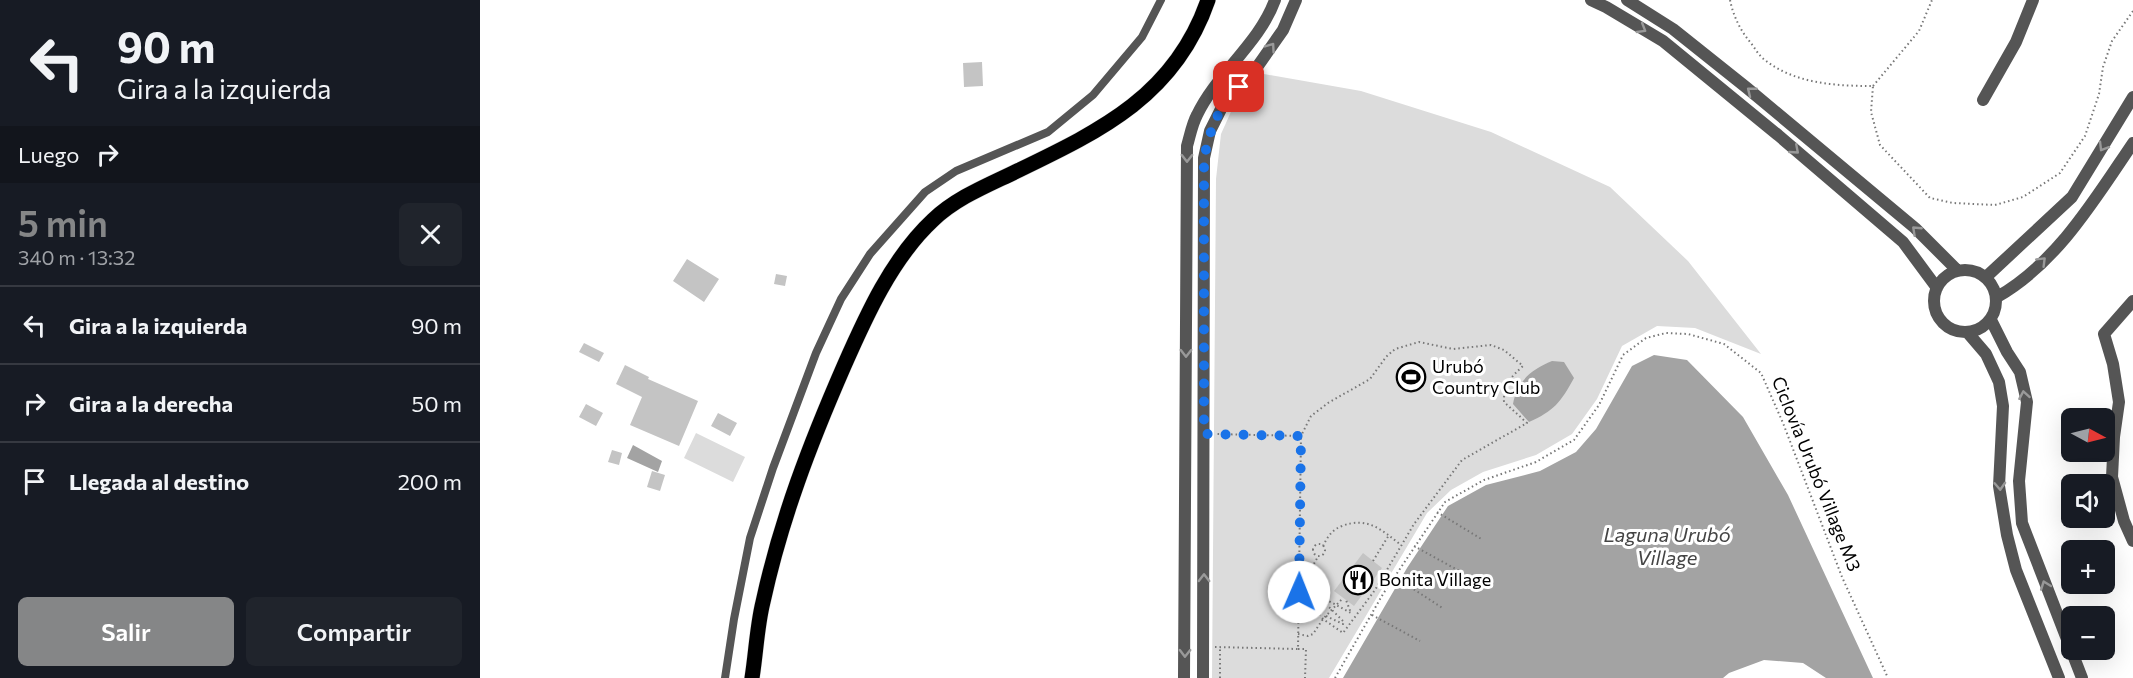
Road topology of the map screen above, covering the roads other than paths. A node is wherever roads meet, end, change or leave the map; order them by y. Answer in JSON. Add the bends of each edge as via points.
{"nodes":[{"id":1,"x":1161,"y":0,"type":"edge"},
{"id":2,"x":1208,"y":0,"type":"edge"},
{"id":3,"x":1275,"y":0,"type":"edge"},
{"id":4,"x":1296,"y":0,"type":"edge"},
{"id":5,"x":1592,"y":0,"type":"edge"},
{"id":6,"x":1627,"y":0,"type":"edge"},
{"id":7,"x":2033,"y":0,"type":"edge"},
{"id":8,"x":2133,"y":97,"type":"edge"},
{"id":9,"x":1983,"y":100,"type":"dead end"},
{"id":10,"x":1194,"y":124,"type":"junction"},
{"id":11,"x":2115,"y":126,"type":"junction"},
{"id":12,"x":1210,"y":131,"type":"junction"},
{"id":13,"x":2133,"y":142,"type":"edge"},
{"id":14,"x":1958,"y":271,"type":"junction"},
{"id":15,"x":1986,"y":277,"type":"junction"},
{"id":16,"x":1936,"y":288,"type":"junction"},
{"id":17,"x":1997,"y":297,"type":"junction"},
{"id":18,"x":2133,"y":301,"type":"edge"},
{"id":19,"x":1991,"y":320,"type":"junction"},
{"id":20,"x":1968,"y":333,"type":"junction"},
{"id":21,"x":2001,"y":447,"type":"junction"},
{"id":22,"x":2021,"y":448,"type":"junction"},
{"id":23,"x":2133,"y":541,"type":"edge"},
{"id":24,"x":1186,"y":610,"type":"junction"},
{"id":25,"x":1204,"y":610,"type":"junction"},
{"id":26,"x":2061,"y":624,"type":"edge"},
{"id":27,"x":2061,"y":654,"type":"edge"},
{"id":28,"x":2051,"y":659,"type":"junction"},
{"id":29,"x":2075,"y":660,"type":"edge"},
{"id":30,"x":725,"y":678,"type":"edge"},
{"id":31,"x":752,"y":678,"type":"edge"},
{"id":32,"x":1184,"y":678,"type":"edge"},
{"id":33,"x":1203,"y":678,"type":"edge"},
{"id":34,"x":2059,"y":678,"type":"edge"},
{"id":35,"x":2082,"y":678,"type":"edge"}],
"edges":[{"from":1,"to":30,"type":"lane","via":[[1142,37],[1093,95],[1048,132],[956,171],[925,192],[870,254],[816,353],[773,468],[750,538]]},
{"from":2,"to":31,"type":"main road","via":[[1189,41],[1160,83],[1115,120],[963,197],[932,220],[905,252],[870,307],[810,443],[780,530]]},
{"from":3,"to":10,"type":"street","via":[[1249,43],[1215,86]]},
{"from":12,"to":4,"type":"street","one_way":true,"via":[[1224,103],[1255,70],[1282,30]]},
{"from":5,"to":16,"type":"street","one_way":true,"via":[[1663,41],[1778,135],[1903,242]]},
{"from":14,"to":6,"type":"street","one_way":true,"via":[[1914,228],[1747,88],[1673,29]]},
{"from":7,"to":9,"type":"street","via":[[2016,42]]},
{"from":8,"to":11,"type":"street"},
{"from":10,"to":12,"type":"street"},
{"from":10,"to":24,"type":"street","one_way":true,"via":[[1187,146]]},
{"from":11,"to":13,"type":"street"},
{"from":11,"to":15,"type":"street","one_way":true,"via":[[2072,197]]},
{"from":25,"to":12,"type":"street","one_way":true,"via":[[1204,158]]},
{"from":17,"to":13,"type":"street","one_way":true,"via":[[2017,286],[2070,233]]},
{"from":14,"to":15,"type":"street","via":[[1976,271]]},
{"from":14,"to":16,"type":"street"},
{"from":15,"to":17,"type":"street"},
{"from":16,"to":20,"type":"street","via":[[1935,311],[1941,322],[1950,329]]},
{"from":17,"to":19,"type":"street"},
{"from":18,"to":23,"type":"street","via":[[2104,334],[2119,402],[2112,477]]},
{"from":19,"to":20,"type":"street","via":[[1983,328]]},
{"from":22,"to":19,"type":"street","one_way":true,"via":[[2026,402],[2020,372]]},
{"from":20,"to":21,"type":"street","via":[[1986,354],[1999,382],[2003,406]]},
{"from":21,"to":22,"type":"street"},
{"from":21,"to":28,"type":"street","one_way":true,"via":[[1999,486],[2007,536]]},
{"from":26,"to":22,"type":"street","one_way":true,"via":[[2022,523]]},
{"from":24,"to":25,"type":"street"},
{"from":24,"to":32,"type":"street","one_way":true},
{"from":25,"to":33,"type":"street"},
{"from":27,"to":28,"type":"street"},
{"from":28,"to":34,"type":"street"},
{"from":29,"to":35,"type":"street"}]}
